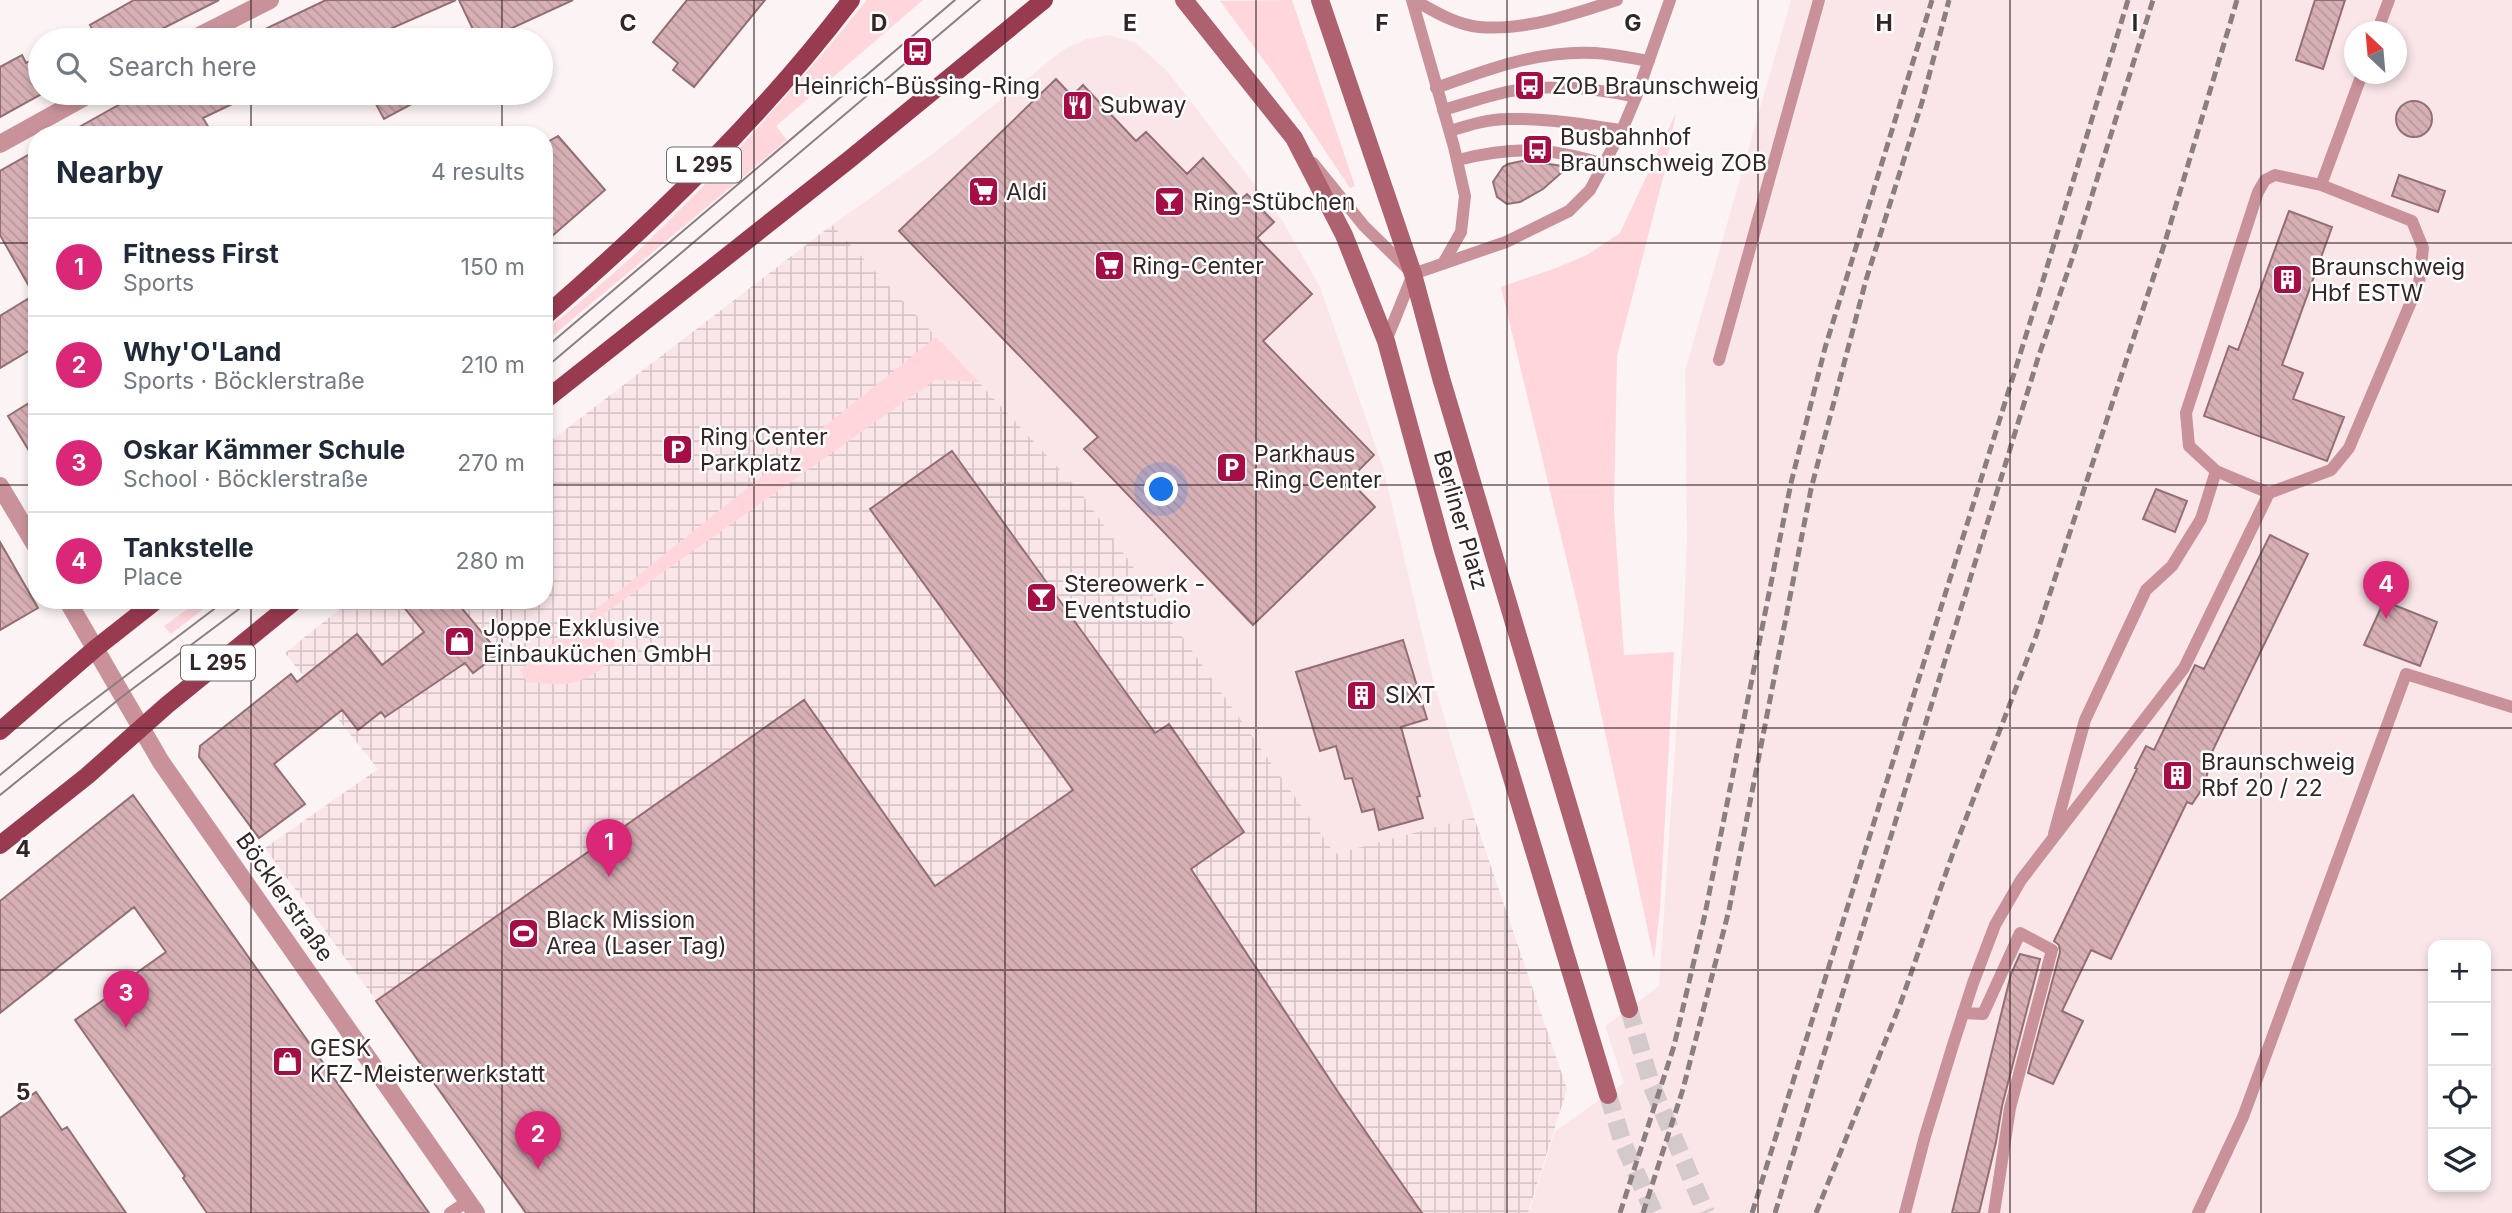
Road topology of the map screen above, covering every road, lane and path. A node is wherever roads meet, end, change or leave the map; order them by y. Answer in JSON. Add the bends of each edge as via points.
{"nodes":[{"id":1,"x":270,"y":0,"type":"edge"},
{"id":2,"x":851,"y":0,"type":"edge"},
{"id":3,"x":1044,"y":0,"type":"edge"},
{"id":4,"x":1185,"y":0,"type":"edge"},
{"id":5,"x":1320,"y":0,"type":"edge"},
{"id":6,"x":1413,"y":0,"type":"edge"},
{"id":7,"x":1617,"y":0,"type":"edge"},
{"id":8,"x":1670,"y":0,"type":"edge"},
{"id":9,"x":1819,"y":0,"type":"edge"},
{"id":10,"x":2389,"y":0,"type":"edge"},
{"id":11,"x":2381,"y":21,"type":"edge"},
{"id":12,"x":215,"y":28,"type":"edge"},
{"id":13,"x":1649,"y":61,"type":"junction"},
{"id":14,"x":2358,"y":84,"type":"edge"},
{"id":15,"x":1436,"y":88,"type":"junction"},
{"id":16,"x":1636,"y":97,"type":"junction"},
{"id":17,"x":70,"y":105,"type":"edge"},
{"id":18,"x":1443,"y":110,"type":"junction"},
{"id":19,"x":32,"y":126,"type":"edge"},
{"id":20,"x":28,"y":128,"type":"edge"},
{"id":21,"x":1622,"y":130,"type":"junction"},
{"id":22,"x":1450,"y":131,"type":"junction"},
{"id":23,"x":1294,"y":138,"type":"junction"},
{"id":24,"x":0,"y":144,"type":"edge"},
{"id":25,"x":1458,"y":160,"type":"junction"},
{"id":26,"x":1604,"y":164,"type":"junction"},
{"id":27,"x":2321,"y":185,"type":"junction"},
{"id":28,"x":1444,"y":262,"type":"junction"},
{"id":29,"x":1413,"y":275,"type":"junction"},
{"id":30,"x":553,"y":309,"type":"edge"},
{"id":31,"x":1386,"y":341,"type":"junction"},
{"id":32,"x":1719,"y":360,"type":"dead end"},
{"id":33,"x":553,"y":394,"type":"edge"},
{"id":34,"x":2216,"y":471,"type":"junction"},
{"id":35,"x":0,"y":486,"type":"edge"},
{"id":36,"x":2269,"y":493,"type":"junction"},
{"id":37,"x":28,"y":533,"type":"edge"},
{"id":38,"x":72,"y":609,"type":"edge"},
{"id":39,"x":146,"y":609,"type":"edge"},
{"id":40,"x":285,"y":609,"type":"edge"},
{"id":41,"x":96,"y":648,"type":"junction"},
{"id":42,"x":2512,"y":707,"type":"edge"},
{"id":43,"x":141,"y":728,"type":"junction"},
{"id":44,"x":0,"y":732,"type":"edge"},
{"id":45,"x":2052,"y":841,"type":"junction"},
{"id":46,"x":0,"y":845,"type":"edge"},
{"id":47,"x":1629,"y":1009,"type":"tunnel mouth"},
{"id":48,"x":1963,"y":1013,"type":"junction"},
{"id":49,"x":1608,"y":1095,"type":"tunnel mouth"},
{"id":50,"x":472,"y":1207,"type":"edge"},
{"id":51,"x":450,"y":1213,"type":"edge"},
{"id":52,"x":1905,"y":1213,"type":"edge"},
{"id":53,"x":1994,"y":1213,"type":"edge"},
{"id":54,"x":2199,"y":1213,"type":"edge"}],
"edges":[{"from":1,"to":12,"type":"street"},
{"from":2,"to":30,"type":"main road","number":"L 295","via":[[741,128],[602,267]]},
{"from":3,"to":33,"type":"main road"},
{"from":4,"to":23,"type":"main road","name":"Berliner Platz"},
{"from":5,"to":29,"type":"main road","name":"Berliner Platz"},
{"from":6,"to":7,"type":"lane","via":[[1478,27],[1520,25]]},
{"from":6,"to":15,"type":"lane"},
{"from":8,"to":13,"type":"lane"},
{"from":9,"to":32,"type":"lane"},
{"from":10,"to":11,"type":"lane"},
{"from":13,"to":15,"type":"lane","via":[[1563,53],[1501,65]]},
{"from":13,"to":16,"type":"lane"},
{"from":14,"to":27,"type":"lane"},
{"from":15,"to":18,"type":"lane"},
{"from":16,"to":18,"type":"lane","via":[[1596,88],[1508,91]]},
{"from":16,"to":21,"type":"lane"},
{"from":17,"to":19,"type":"street"},
{"from":18,"to":22,"type":"lane"},
{"from":20,"to":24,"type":"street"},
{"from":21,"to":22,"type":"lane","via":[[1507,119]]},
{"from":21,"to":26,"type":"lane"},
{"from":22,"to":25,"type":"lane"},
{"from":23,"to":29,"type":"lane","via":[[1364,226]]},
{"from":23,"to":31,"type":"main road","name":"Berliner Platz","via":[[1345,235]]},
{"from":25,"to":26,"type":"lane","via":[[1493,151],[1537,150],[1566,152]]},
{"from":25,"to":28,"type":"lane","via":[[1465,196],[1461,232]]},
{"from":26,"to":28,"type":"lane","via":[[1590,190],[1569,211],[1506,242]]},
{"from":27,"to":34,"type":"lane","via":[[2275,175],[2265,180],[2258,192],[2186,413],[2189,446]]},
{"from":27,"to":36,"type":"lane","via":[[2413,221],[2423,248],[2419,283],[2349,449],[2331,470]]},
{"from":28,"to":29,"type":"lane"},
{"from":29,"to":31,"type":"lane"},
{"from":29,"to":47,"type":"main road","name":"Berliner Platz"},
{"from":31,"to":49,"type":"main road","name":"Berliner Platz","via":[[1443,550]]},
{"from":34,"to":36,"type":"lane"},
{"from":34,"to":45,"type":"lane","via":[[2202,519],[2172,566],[2146,590],[2085,720]]},
{"from":35,"to":37,"type":"street"},
{"from":36,"to":45,"type":"lane","via":[[2185,668]]},
{"from":38,"to":41,"type":"street","name":"Böcklerstraße"},
{"from":39,"to":41,"type":"main road"},
{"from":40,"to":43,"type":"main road","number":"L 295"},
{"from":41,"to":43,"type":"street","name":"Böcklerstraße"},
{"from":41,"to":44,"type":"main road"},
{"from":42,"to":54,"type":"lane","via":[[2406,674],[2243,1117]]},
{"from":43,"to":46,"type":"main road","number":"L 295"},
{"from":43,"to":50,"type":"street","name":"Böcklerstraße","via":[[169,775]]},
{"from":45,"to":48,"type":"lane","via":[[2021,880],[1995,925]]},
{"from":48,"to":52,"type":"lane"},
{"from":48,"to":53,"type":"lane","via":[[1983,1014],[2020,933],[2052,950],[2010,1108]]},
{"from":50,"to":51,"type":"lane"}]}
